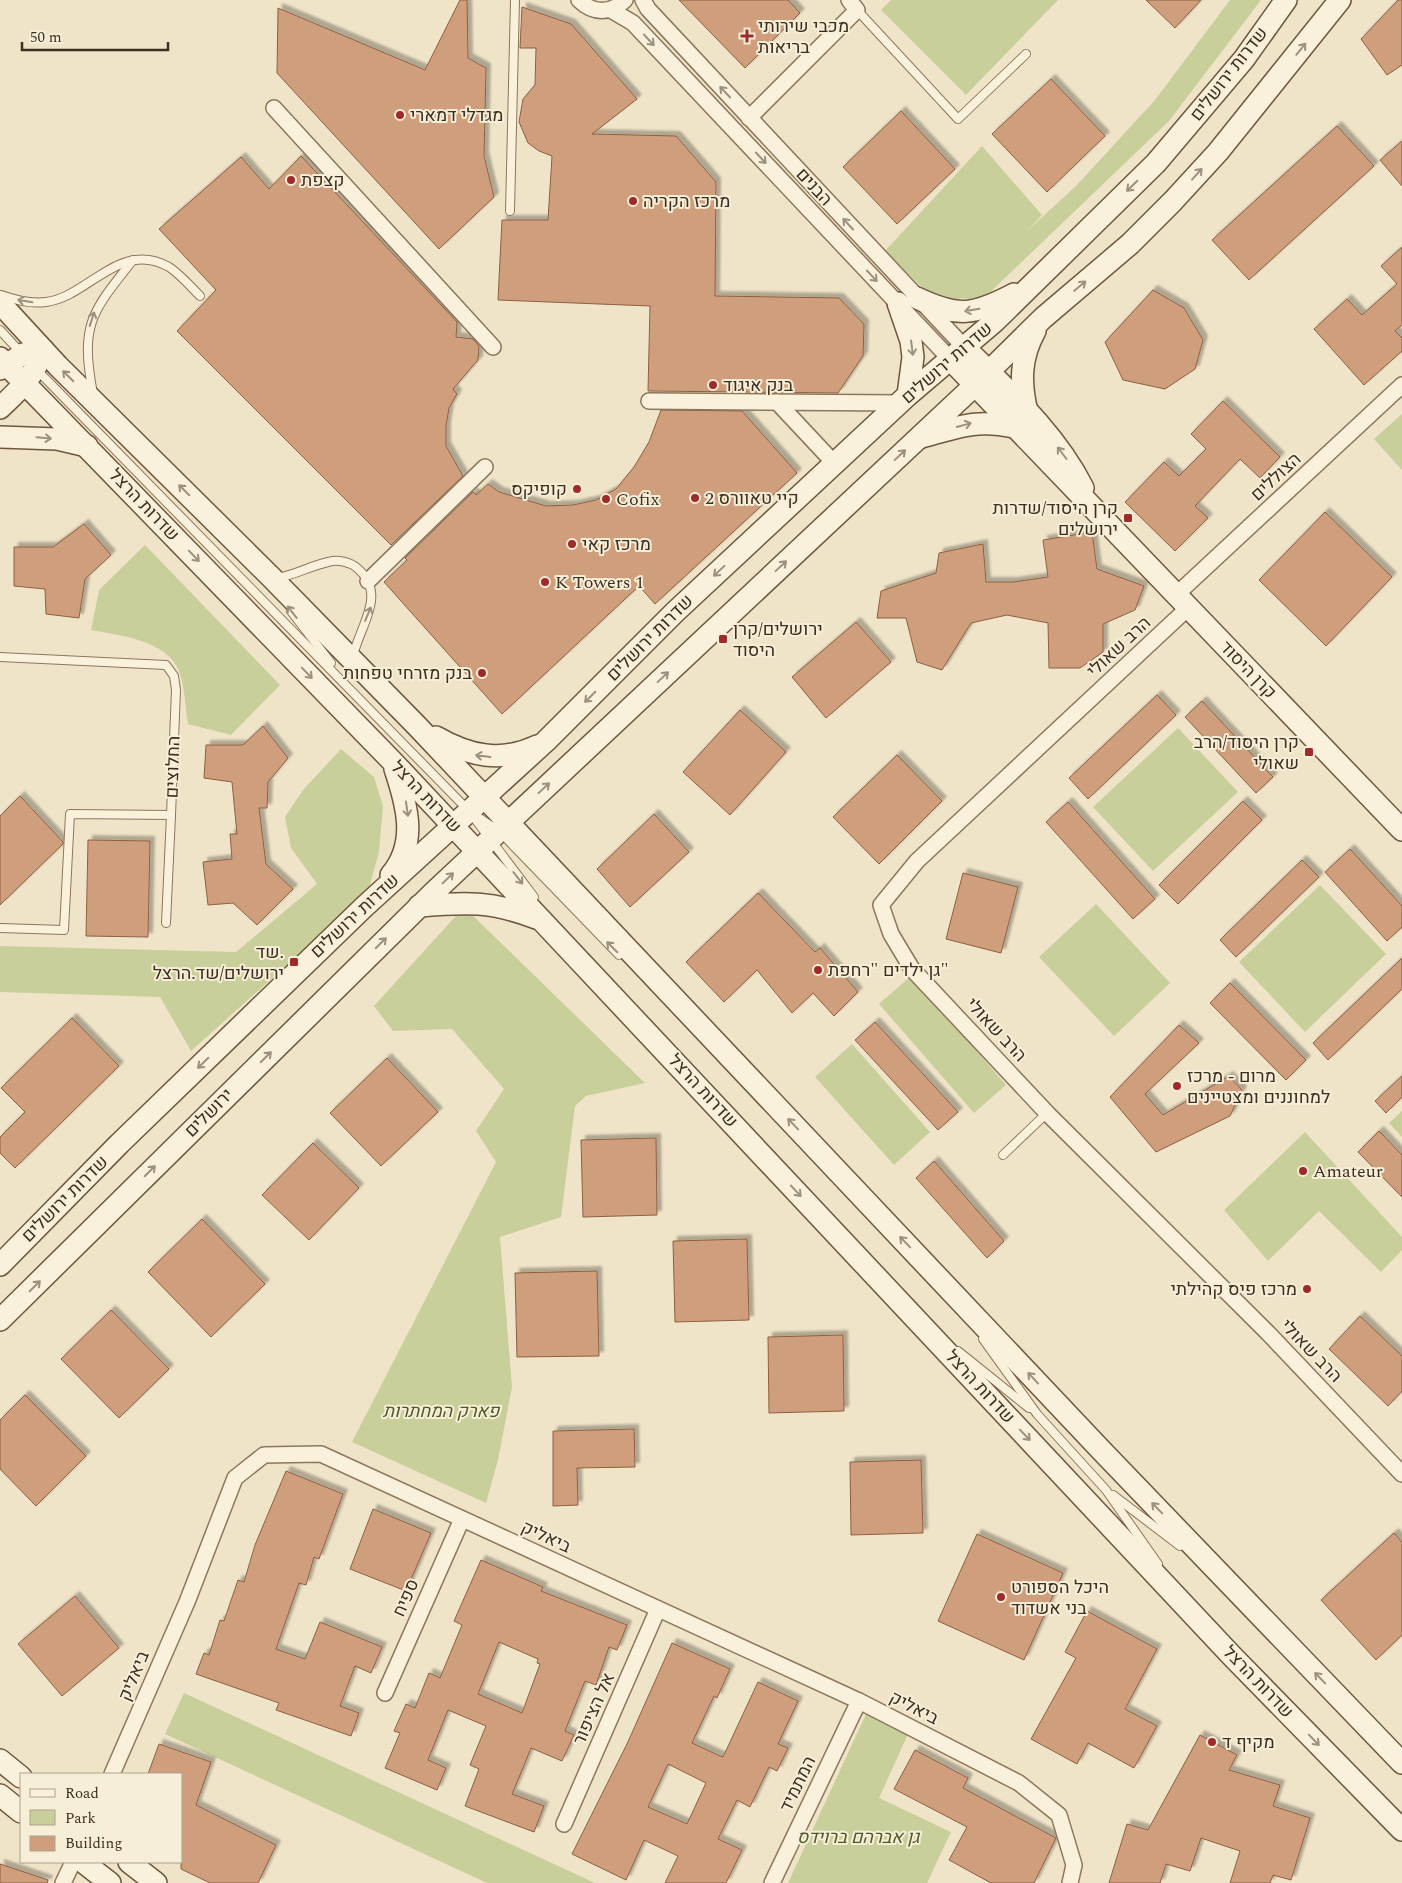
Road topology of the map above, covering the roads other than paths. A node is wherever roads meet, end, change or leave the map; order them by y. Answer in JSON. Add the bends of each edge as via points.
{"nodes":[{"id":1,"x":515,"y":0,"type":"edge"},
{"id":2,"x":579,"y":0,"type":"edge"},
{"id":3,"x":625,"y":0,"type":"edge"},
{"id":4,"x":643,"y":0,"type":"edge"},
{"id":5,"x":1286,"y":0,"type":"edge"},
{"id":6,"x":1340,"y":0,"type":"edge"},
{"id":7,"x":853,"y":5,"type":"edge"},
{"id":8,"x":611,"y":10,"type":"junction"},
{"id":9,"x":1026,"y":54,"type":"dead end"},
{"id":10,"x":274,"y":108,"type":"dead end"},
{"id":11,"x":749,"y":118,"type":"junction"},
{"id":12,"x":510,"y":211,"type":"dead end"},
{"id":13,"x":133,"y":260,"type":"junction"},
{"id":14,"x":1032,"y":285,"type":"junction"},
{"id":15,"x":0,"y":295,"type":"edge"},
{"id":16,"x":200,"y":296,"type":"dead end"},
{"id":17,"x":908,"y":300,"type":"junction"},
{"id":18,"x":0,"y":303,"type":"edge"},
{"id":19,"x":1043,"y":318,"type":"junction"},
{"id":20,"x":0,"y":330,"type":"edge"},
{"id":21,"x":493,"y":347,"type":"dead end"},
{"id":22,"x":958,"y":354,"type":"junction"},
{"id":23,"x":19,"y":364,"type":"edge"},
{"id":24,"x":981,"y":378,"type":"junction"},
{"id":25,"x":1402,"y":385,"type":"edge"},
{"id":26,"x":904,"y":399,"type":"junction"},
{"id":27,"x":94,"y":401,"type":"junction"},
{"id":28,"x":650,"y":401,"type":"dead end"},
{"id":29,"x":777,"y":402,"type":"junction"},
{"id":30,"x":0,"y":408,"type":"edge"},
{"id":31,"x":1021,"y":420,"type":"junction"},
{"id":32,"x":0,"y":437,"type":"edge"},
{"id":33,"x":917,"y":439,"type":"junction"},
{"id":34,"x":87,"y":446,"type":"junction"},
{"id":35,"x":834,"y":464,"type":"junction"},
{"id":36,"x":485,"y":467,"type":"dead end"},
{"id":37,"x":243,"y":549,"type":"junction"},
{"id":38,"x":272,"y":578,"type":"junction"},
{"id":39,"x":368,"y":580,"type":"junction"},
{"id":40,"x":1182,"y":602,"type":"junction"},
{"id":41,"x":0,"y":657,"type":"edge"},
{"id":42,"x":352,"y":660,"type":"junction"},
{"id":43,"x":354,"y":692,"type":"junction"},
{"id":44,"x":418,"y":727,"type":"junction"},
{"id":45,"x":546,"y":742,"type":"junction"},
{"id":46,"x":393,"y":762,"type":"junction"},
{"id":47,"x":477,"y":804,"type":"junction"},
{"id":48,"x":171,"y":815,"type":"junction"},
{"id":49,"x":454,"y":826,"type":"junction"},
{"id":50,"x":1402,"y":830,"type":"edge"},
{"id":51,"x":494,"y":835,"type":"junction"},
{"id":52,"x":419,"y":906,"type":"junction"},
{"id":53,"x":364,"y":907,"type":"junction"},
{"id":54,"x":542,"y":912,"type":"junction"},
{"id":55,"x":166,"y":923,"type":"dead end"},
{"id":56,"x":0,"y":928,"type":"edge"},
{"id":57,"x":573,"y":941,"type":"dead end"},
{"id":58,"x":626,"y":962,"type":"dead end"},
{"id":59,"x":640,"y":975,"type":"dead end"},
{"id":60,"x":736,"y":1064,"type":"junction"},
{"id":61,"x":715,"y":1104,"type":"junction"},
{"id":62,"x":1048,"y":1113,"type":"junction"},
{"id":63,"x":1003,"y":1155,"type":"dead end"},
{"id":64,"x":0,"y":1265,"type":"edge"},
{"id":65,"x":939,"y":1278,"type":"junction"},
{"id":66,"x":908,"y":1310,"type":"junction"},
{"id":67,"x":0,"y":1320,"type":"edge"},
{"id":68,"x":1037,"y":1414,"type":"junction"},
{"id":69,"x":1402,"y":1474,"type":"edge"},
{"id":70,"x":1106,"y":1490,"type":"junction"},
{"id":71,"x":462,"y":1519,"type":"junction"},
{"id":72,"x":1228,"y":1581,"type":"junction"},
{"id":73,"x":658,"y":1609,"type":"junction"},
{"id":74,"x":1196,"y":1616,"type":"junction"},
{"id":75,"x":385,"y":1693,"type":"dead end"},
{"id":76,"x":859,"y":1700,"type":"junction"},
{"id":77,"x":0,"y":1760,"type":"edge"},
{"id":78,"x":1402,"y":1763,"type":"edge"},
{"id":79,"x":112,"y":1773,"type":"edge"},
{"id":80,"x":20,"y":1776,"type":"edge"},
{"id":81,"x":0,"y":1795,"type":"edge"},
{"id":82,"x":20,"y":1811,"type":"edge"},
{"id":83,"x":564,"y":1824,"type":"dead end"},
{"id":84,"x":1402,"y":1830,"type":"edge"},
{"id":85,"x":73,"y":1863,"type":"edge"},
{"id":86,"x":83,"y":1863,"type":"edge"},
{"id":87,"x":130,"y":1863,"type":"edge"},
{"id":88,"x":63,"y":1883,"type":"edge"},
{"id":89,"x":110,"y":1883,"type":"edge"},
{"id":90,"x":156,"y":1883,"type":"edge"},
{"id":91,"x":772,"y":1883,"type":"edge"},
{"id":92,"x":1070,"y":1883,"type":"edge"}],
"edges":[{"from":1,"to":12,"type":"lane"},
{"from":2,"to":8,"type":"street","name":"הבנים","via":[[594,10]]},
{"from":3,"to":8,"type":"street"},
{"from":11,"to":4,"type":"street","name":"הבנים","one_way":true},
{"from":5,"to":14,"type":"main road","name":"שדרות ירושלים","one_way":true,"via":[[1244,58],[1156,163]]},
{"from":19,"to":6,"type":"main road","name":"שדרות ירושלים","one_way":true,"via":[[1130,244],[1173,202],[1218,152]]},
{"from":7,"to":9,"type":"lane","via":[[958,119]]},
{"from":7,"to":11,"type":"street"},
{"from":8,"to":17,"type":"street","name":"הבנים","one_way":true,"via":[[633,23]]},
{"from":10,"to":21,"type":"street"},
{"from":17,"to":11,"type":"street","name":"הבנים","one_way":true},
{"from":13,"to":15,"type":"lane","one_way":true,"via":[[102,272],[73,293],[56,300],[37,303]]},
{"from":13,"to":16,"type":"lane","via":[[168,267]]},
{"from":27,"to":13,"type":"lane","one_way":true,"via":[[87,349],[92,317]]},
{"from":14,"to":17,"type":"main road","one_way":true,"via":[[991,306],[971,312],[954,312]]},
{"from":14,"to":22,"type":"main road","name":"שדרות ירושלים"},
{"from":17,"to":22,"type":"street","name":"הבנים"},
{"from":17,"to":26,"type":"main road","one_way":true,"via":[[913,357]]},
{"from":18,"to":23,"type":"main road","name":"שדרות הרצל"},
{"from":19,"to":24,"type":"main road","name":"שדרות ירושלים"},
{"from":19,"to":31,"type":"main road","via":[[1025,353],[1021,373]]},
{"from":20,"to":23,"type":"lane"},
{"from":22,"to":24,"type":"main road","name":"קרן היסוד"},
{"from":22,"to":26,"type":"main road","name":"שדרות ירושלים"},
{"from":27,"to":23,"type":"main road","name":"שדרות הרצל","one_way":true},
{"from":23,"to":30,"type":"main road"},
{"from":23,"to":34,"type":"main road","name":"שדרות הרצל"},
{"from":23,"to":43,"type":"lane"},
{"from":24,"to":31,"type":"main road","name":"קרן היסוד"},
{"from":24,"to":33,"type":"main road","name":"שדרות ירושלים"},
{"from":25,"to":40,"type":"street","name":"הצוללים"},
{"from":26,"to":29,"type":"street"},
{"from":26,"to":35,"type":"main road","name":"שדרות ירושלים"},
{"from":37,"to":27,"type":"main road","name":"שדרות הרצל","one_way":true},
{"from":28,"to":29,"type":"street"},
{"from":29,"to":35,"type":"street"},
{"from":33,"to":31,"type":"main road","one_way":true,"via":[[971,423]]},
{"from":31,"to":40,"type":"main road","name":"קרן היסוד","via":[[1094,510]]},
{"from":32,"to":34,"type":"main road","one_way":true,"via":[[57,439]]},
{"from":51,"to":33,"type":"main road","name":"שדרות ירושלים","one_way":true},
{"from":34,"to":46,"type":"main road","name":"שדרות הרצל","one_way":true},
{"from":35,"to":45,"type":"main road","name":"שדרות ירושלים","one_way":true,"via":[[675,612]]},
{"from":36,"to":39,"type":"street"},
{"from":37,"to":38,"type":"main road","name":"שדרות הרצל"},
{"from":43,"to":37,"type":"lane","one_way":true},
{"from":38,"to":39,"type":"lane","via":[[291,576],[338,561],[354,566]]},
{"from":38,"to":42,"type":"main road","name":"שדרות הרצל"},
{"from":42,"to":39,"type":"lane","one_way":true,"via":[[372,608],[373,596]]},
{"from":40,"to":50,"type":"main road","name":"קרן היסוד"},
{"from":40,"to":62,"type":"street","name":"הרב שאולי","via":[[916,861],[881,905],[891,934],[912,969]]},
{"from":41,"to":48,"type":"lane","name":"החלוצים","via":[[166,665],[171,670],[176,690]]},
{"from":42,"to":44,"type":"main road","name":"שדרות הרצל"},
{"from":43,"to":47,"type":"lane"},
{"from":45,"to":44,"type":"main road","one_way":true,"via":[[514,754],[486,757],[455,748]]},
{"from":44,"to":47,"type":"main road","name":"שדרות הרצל"},
{"from":45,"to":47,"type":"main road","name":"שדרות ירושלים"},
{"from":46,"to":49,"type":"main road","name":"שדרות הרצל"},
{"from":46,"to":53,"type":"main road","one_way":true,"via":[[407,803],[409,826],[406,846],[396,868]]},
{"from":47,"to":49,"type":"main road","name":"שדרות ירושלים"},
{"from":47,"to":51,"type":"main road","name":"שדרות הרצל"},
{"from":48,"to":55,"type":"lane"},
{"from":48,"to":56,"type":"lane","name":"החלוצים","via":[[70,814],[64,930]]},
{"from":49,"to":51,"type":"main road","name":"שדרות הרצל"},
{"from":49,"to":53,"type":"main road","name":"שדרות ירושלים"},
{"from":52,"to":51,"type":"main road","name":"שדרות ירושלים","one_way":true},
{"from":51,"to":54,"type":"main road","name":"שדרות הרצל","one_way":true},
{"from":58,"to":51,"type":"lane","one_way":true},
{"from":51,"to":60,"type":"main road","name":"שדרות הרצל"},
{"from":52,"to":54,"type":"main road","via":[[465,902]]},
{"from":67,"to":52,"type":"main road","name":"ירושלים","one_way":true},
{"from":53,"to":64,"type":"main road","name":"שדרות ירושלים","one_way":true,"via":[[119,1144]]},
{"from":54,"to":61,"type":"main road","name":"שדרות הרצל"},
{"from":57,"to":61,"type":"lane"},
{"from":59,"to":60,"type":"lane"},
{"from":65,"to":60,"type":"main road","name":"שדרות הרצל","one_way":true},
{"from":61,"to":66,"type":"main road","name":"שדרות הרצל","one_way":true},
{"from":62,"to":63,"type":"lane"},
{"from":62,"to":69,"type":"street","name":"הרב שאולי","via":[[1268,1332]]},
{"from":65,"to":68,"type":"lane"},
{"from":72,"to":65,"type":"main road","name":"שדרות הרצל","one_way":true},
{"from":66,"to":68,"type":"lane"},
{"from":66,"to":74,"type":"main road","name":"שדרות הרצל","one_way":true},
{"from":68,"to":70,"type":"lane"},
{"from":70,"to":72,"type":"lane"},
{"from":70,"to":74,"type":"lane"},
{"from":71,"to":73,"type":"street","name":"ביאליק"},
{"from":71,"to":75,"type":"street","name":"ספיח"},
{"from":71,"to":79,"type":"street","name":"ביאליק","via":[[321,1454],[264,1455],[234,1478],[187,1602]]},
{"from":78,"to":72,"type":"main road","name":"שדרות הרצל","one_way":true},
{"from":73,"to":76,"type":"street","name":"ביאליק"},
{"from":73,"to":83,"type":"street","name":"אל הציפור"},
{"from":74,"to":84,"type":"main road","name":"שדרות הרצל","one_way":true},
{"from":76,"to":91,"type":"street","name":"המתמיד"},
{"from":76,"to":92,"type":"street","name":"ביאליק","via":[[1019,1783],[1059,1815],[1074,1865]]},
{"from":77,"to":80,"type":"main road"},
{"from":81,"to":82,"type":"main road"},
{"from":85,"to":88,"type":"street"},
{"from":86,"to":89,"type":"main road"},
{"from":87,"to":90,"type":"main road"}]}
